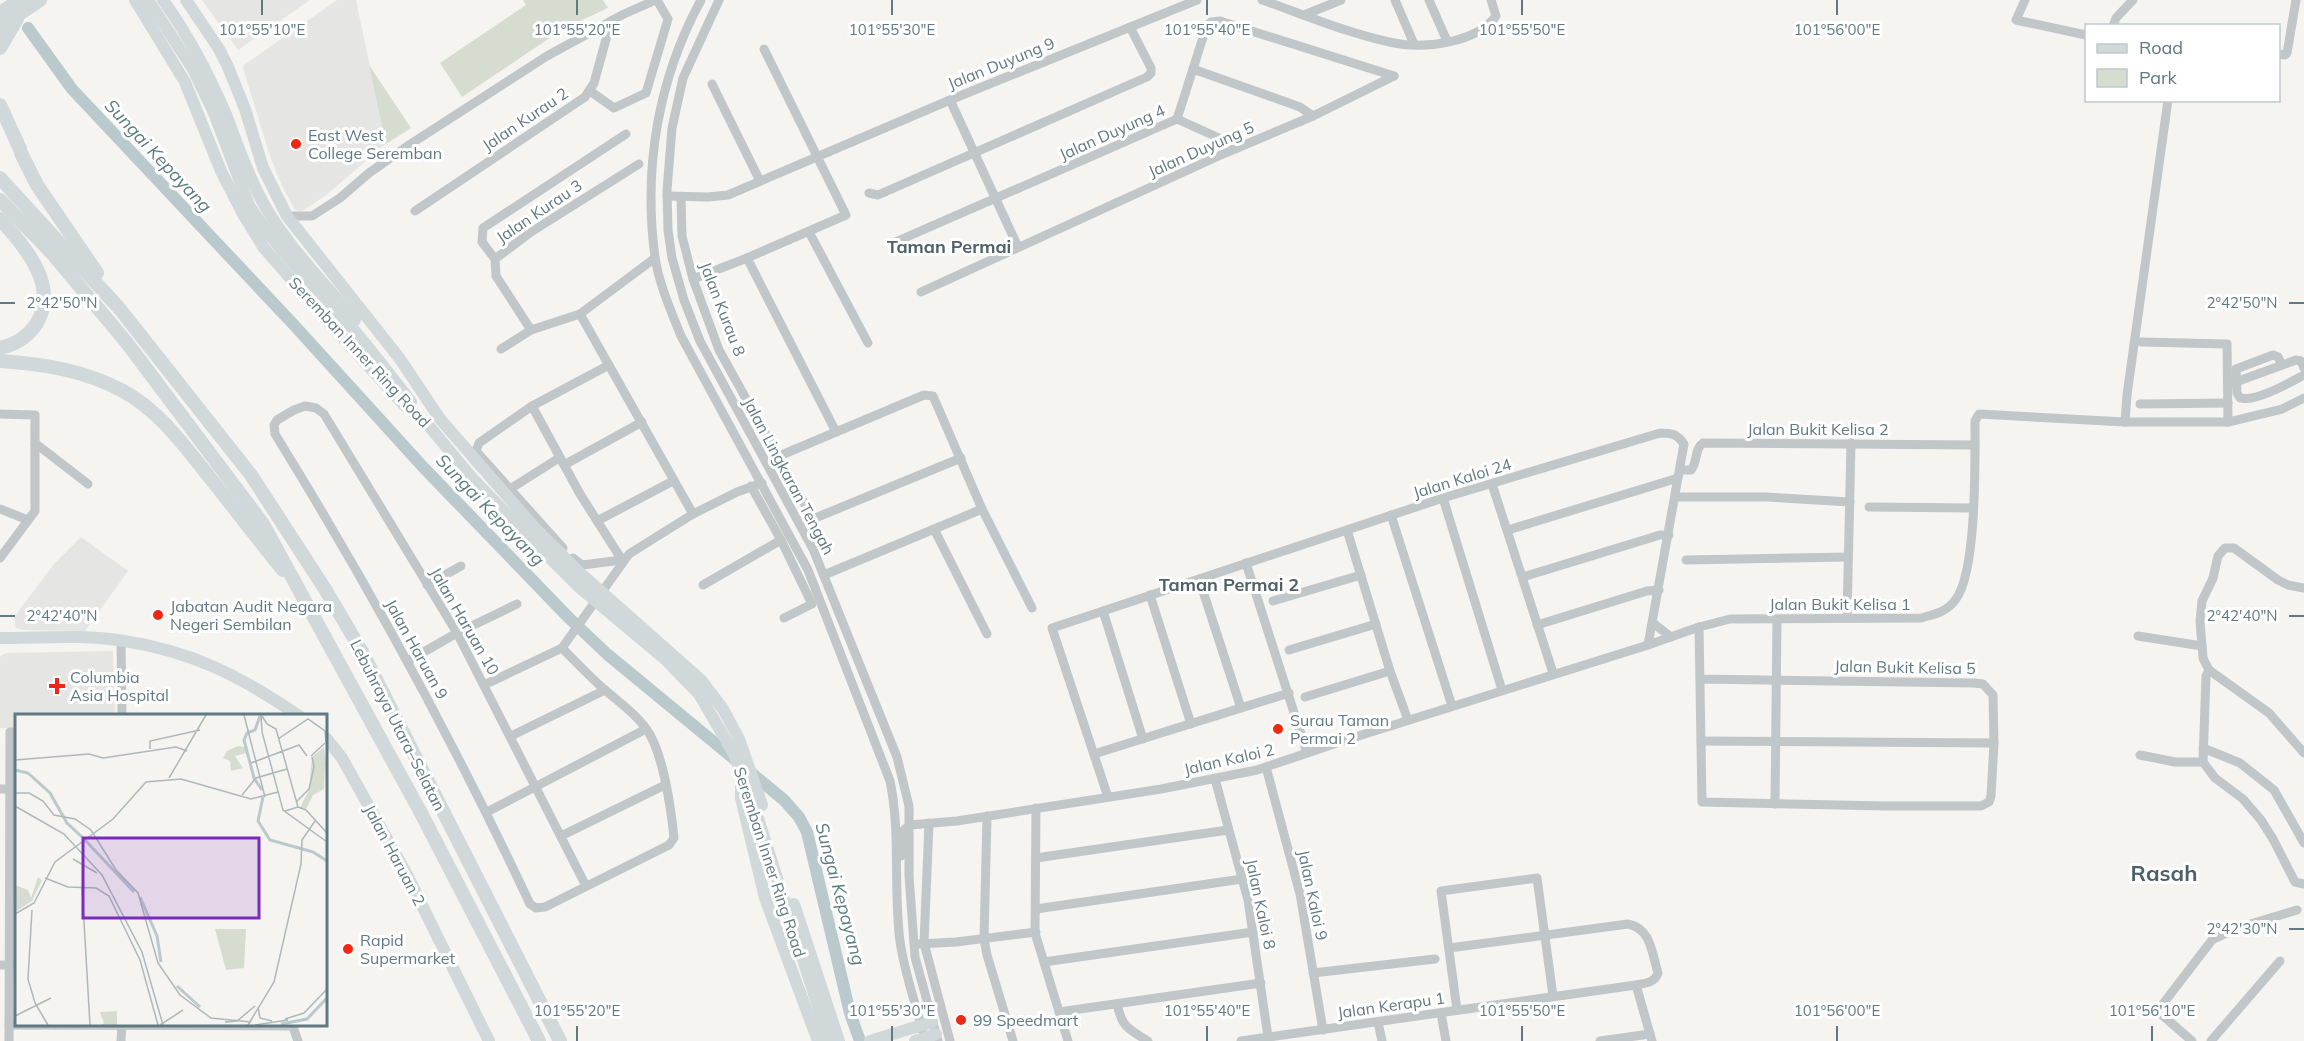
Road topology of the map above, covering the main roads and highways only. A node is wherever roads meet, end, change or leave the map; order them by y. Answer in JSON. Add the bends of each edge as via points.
{"nodes":[{"id":1,"x":40,"y":0,"type":"edge"},
{"id":2,"x":135,"y":0,"type":"edge"},
{"id":3,"x":148,"y":0,"type":"edge"},
{"id":4,"x":163,"y":0,"type":"edge"},
{"id":5,"x":186,"y":0,"type":"edge"},
{"id":6,"x":12,"y":8,"type":"edge"},
{"id":7,"x":0,"y":27,"type":"edge"},
{"id":8,"x":0,"y":48,"type":"edge"},
{"id":9,"x":0,"y":94,"type":"edge"},
{"id":10,"x":2,"y":109,"type":"edge"},
{"id":11,"x":231,"y":142,"type":"junction"},
{"id":12,"x":0,"y":178,"type":"edge"},
{"id":13,"x":0,"y":200,"type":"edge"},
{"id":14,"x":0,"y":219,"type":"edge"},
{"id":15,"x":119,"y":308,"type":"junction"},
{"id":16,"x":0,"y":348,"type":"edge"},
{"id":17,"x":0,"y":361,"type":"edge"},
{"id":18,"x":440,"y":419,"type":"junction"},
{"id":19,"x":429,"y":426,"type":"junction"},
{"id":20,"x":306,"y":600,"type":"junction"},
{"id":21,"x":0,"y":638,"type":"edge"},
{"id":22,"x":296,"y":714,"type":"edge"},
{"id":23,"x":327,"y":739,"type":"edge"},
{"id":24,"x":741,"y":771,"type":"junction"},
{"id":25,"x":758,"y":806,"type":"junction"},
{"id":26,"x":927,"y":1035,"type":"edge"},
{"id":27,"x":489,"y":1041,"type":"edge"},
{"id":28,"x":539,"y":1041,"type":"edge"},
{"id":29,"x":560,"y":1041,"type":"edge"},
{"id":30,"x":818,"y":1041,"type":"edge"},
{"id":31,"x":828,"y":1041,"type":"edge"},
{"id":32,"x":839,"y":1041,"type":"edge"},
{"id":33,"x":870,"y":1041,"type":"edge"}],
"edges":[{"from":1,"to":6,"type":"highway"},
{"from":2,"to":19,"type":"main road","name":"Seremban Inner Ring Road","via":[[185,82],[221,171],[259,239],[404,405]]},
{"from":3,"to":11,"type":"main road","via":[[193,69]]},
{"from":4,"to":11,"type":"main road","via":[[201,60]]},
{"from":5,"to":18,"type":"main road","name":"Seremban Inner Ring Road","via":[[231,73],[263,168],[287,216],[400,359]]},
{"from":6,"to":7,"type":"highway"},
{"from":6,"to":8,"type":"highway"},
{"from":9,"to":10,"type":"highway"},
{"from":10,"to":15,"type":"highway","via":[[37,185]]},
{"from":11,"to":18,"type":"main road","via":[[287,238]]},
{"from":11,"to":19,"type":"main road","via":[[256,217],[390,372]]},
{"from":12,"to":15,"type":"highway","name":"Lebuhraya Utara–Selatan"},
{"from":13,"to":20,"type":"highway","name":"Lebuhraya Utara–Selatan","via":[[51,252],[134,352],[263,524]]},
{"from":14,"to":16,"type":"highway","via":[[25,248],[37,268],[44,292],[42,311],[33,329],[14,344]]},
{"from":15,"to":29,"type":"highway","name":"Lebuhraya Utara–Selatan","via":[[251,475],[325,589],[361,650]]},
{"from":17,"to":20,"type":"highway","via":[[50,365],[92,377],[141,402],[178,438]]},
{"from":18,"to":25,"type":"main road","name":"Seremban Inner Ring Road","via":[[534,527],[701,680],[739,739]]},
{"from":19,"to":24,"type":"main road","name":"Seremban Inner Ring Road","via":[[472,478],[580,588],[666,660],[699,694],[721,728]]},
{"from":20,"to":28,"type":"highway","name":"Lebuhraya Utara–Selatan"},
{"from":21,"to":22,"type":"main road","via":[[122,640],[168,649],[208,663]]},
{"from":23,"to":27,"type":"main road","name":"Jalan Haruan 2","via":[[342,758],[406,873]]},
{"from":24,"to":25,"type":"main road","name":"Seremban Inner Ring Road"},
{"from":24,"to":30,"type":"main road","via":[[741,798],[765,898]]},
{"from":25,"to":31,"type":"main road","name":"Seremban Inner Ring Road"},
{"from":25,"to":32,"type":"main road","name":"Seremban Inner Ring Road"},
{"from":26,"to":33,"type":"main road","via":[[901,1033]]}]}
